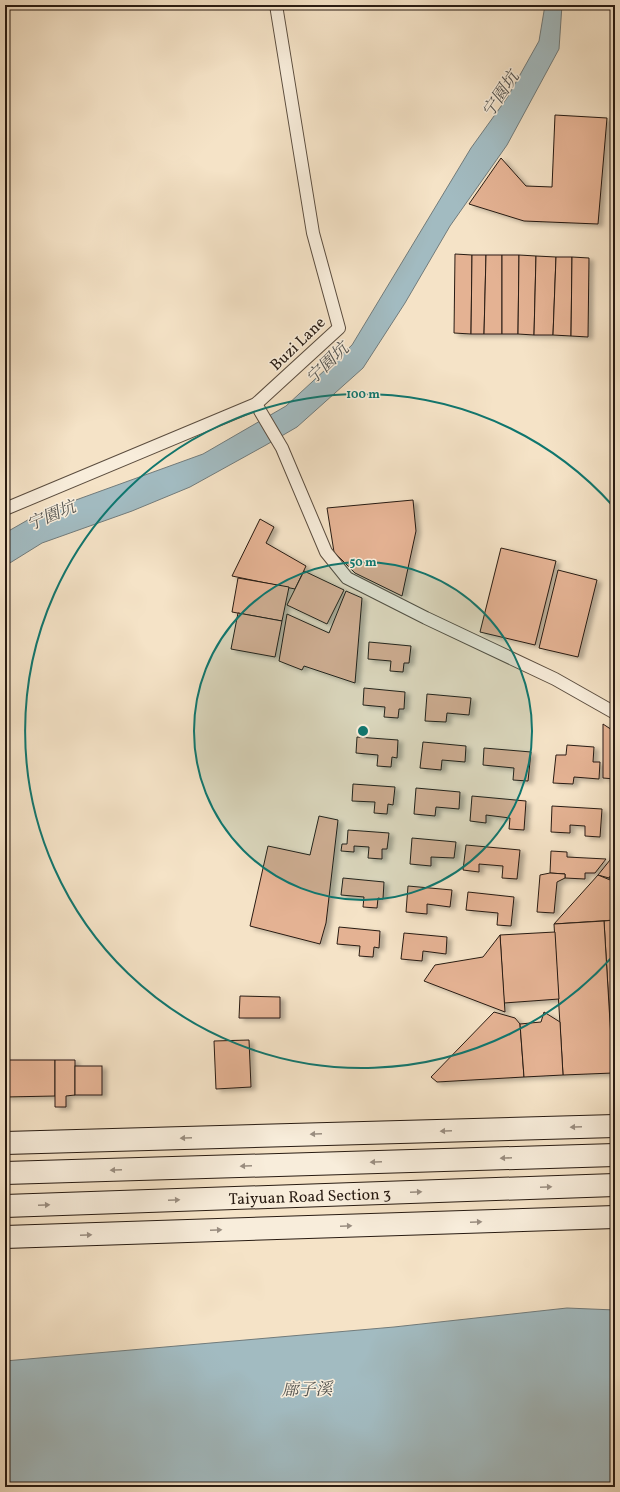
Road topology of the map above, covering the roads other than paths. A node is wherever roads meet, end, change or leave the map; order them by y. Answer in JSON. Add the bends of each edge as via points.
{"nodes":[{"id":1,"x":276,"y":5,"type":"edge"},
{"id":2,"x":259,"y":409,"type":"junction"},
{"id":3,"x":5,"y":510,"type":"edge"},
{"id":4,"x":615,"y":713,"type":"edge"},
{"id":5,"x":615,"y":1126,"type":"edge"},
{"id":6,"x":5,"y":1143,"type":"edge"},
{"id":7,"x":615,"y":1155,"type":"edge"},
{"id":8,"x":5,"y":1173,"type":"edge"},
{"id":9,"x":615,"y":1185,"type":"edge"},
{"id":10,"x":5,"y":1206,"type":"edge"},
{"id":11,"x":615,"y":1218,"type":"edge"},
{"id":12,"x":5,"y":1237,"type":"edge"}],
"edges":[{"from":1,"to":2,"type":"lane","name":"Buzi Lane","via":[[313,233],[339,328]]},
{"from":2,"to":3,"type":"lane","name":"Buzi Lane"},
{"from":2,"to":4,"type":"lane","via":[[282,448],[326,552],[347,578],[554,679]]},
{"from":5,"to":6,"type":"main road","one_way":true},
{"from":7,"to":8,"type":"main road","name":"Taiyuan Road Section 3","one_way":true},
{"from":10,"to":9,"type":"main road","name":"Taiyuan Road Section 3","one_way":true},
{"from":12,"to":11,"type":"main road","name":"Taiyuan Road Section 3","one_way":true}]}
